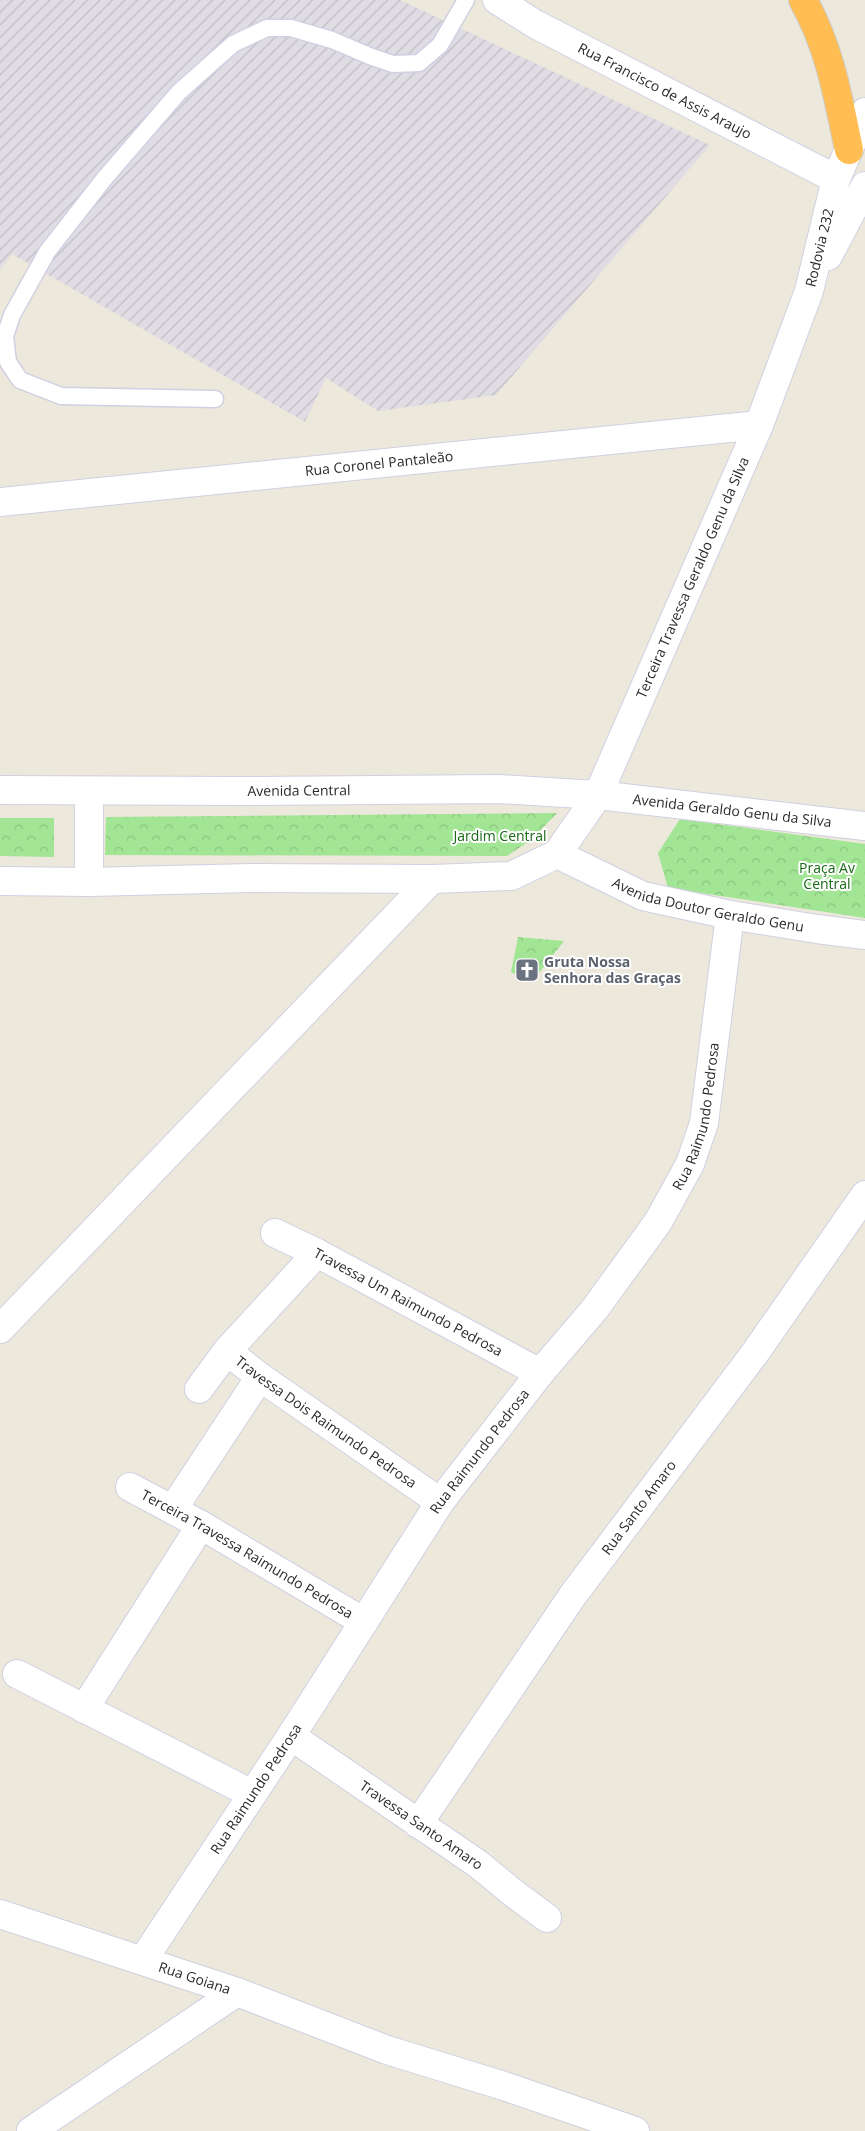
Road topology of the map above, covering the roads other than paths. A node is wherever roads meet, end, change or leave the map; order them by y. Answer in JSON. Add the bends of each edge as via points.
{"nodes":[{"id":1,"x":466,"y":0,"type":"edge"},
{"id":2,"x":497,"y":0,"type":"edge"},
{"id":3,"x":803,"y":0,"type":"edge"},
{"id":4,"x":865,"y":112,"type":"edge"},
{"id":5,"x":849,"y":150,"type":"junction"},
{"id":6,"x":836,"y":179,"type":"junction"},
{"id":7,"x":865,"y":186,"type":"edge"},
{"id":8,"x":809,"y":291,"type":"junction"},
{"id":9,"x":215,"y":399,"type":"dead end"},
{"id":10,"x":759,"y":425,"type":"junction"},
{"id":11,"x":0,"y":502,"type":"edge"},
{"id":12,"x":0,"y":790,"type":"edge"},
{"id":13,"x":89,"y":790,"type":"junction"},
{"id":14,"x":598,"y":795,"type":"junction"},
{"id":15,"x":865,"y":826,"type":"edge"},
{"id":16,"x":557,"y":854,"type":"junction"},
{"id":17,"x":432,"y":878,"type":"junction"},
{"id":18,"x":0,"y":881,"type":"edge"},
{"id":19,"x":89,"y":882,"type":"junction"},
{"id":20,"x":730,"y":915,"type":"junction"},
{"id":21,"x":865,"y":935,"type":"edge"},
{"id":22,"x":865,"y":1195,"type":"edge"},
{"id":23,"x":275,"y":1233,"type":"dead end"},
{"id":24,"x":317,"y":1253,"type":"junction"},
{"id":25,"x":0,"y":1329,"type":"edge"},
{"id":26,"x":227,"y":1351,"type":"junction"},
{"id":27,"x":540,"y":1372,"type":"junction"},
{"id":28,"x":260,"y":1377,"type":"junction"},
{"id":29,"x":199,"y":1389,"type":"dead end"},
{"id":30,"x":130,"y":1487,"type":"dead end"},
{"id":31,"x":440,"y":1502,"type":"junction"},
{"id":32,"x":173,"y":1509,"type":"junction"},
{"id":33,"x":201,"y":1525,"type":"junction"},
{"id":34,"x":364,"y":1622,"type":"junction"},
{"id":35,"x":17,"y":1674,"type":"dead end"},
{"id":36,"x":84,"y":1708,"type":"junction"},
{"id":37,"x":291,"y":1736,"type":"junction"},
{"id":38,"x":252,"y":1794,"type":"junction"},
{"id":39,"x":418,"y":1824,"type":"junction"},
{"id":40,"x":0,"y":1914,"type":"edge"},
{"id":41,"x":547,"y":1918,"type":"dead end"},
{"id":42,"x":143,"y":1960,"type":"junction"},
{"id":43,"x":237,"y":1992,"type":"junction"},
{"id":44,"x":31,"y":2131,"type":"edge"},
{"id":45,"x":635,"y":2131,"type":"edge"}],
"edges":[{"from":1,"to":9,"type":"lane","via":[[440,45],[418,63],[393,64],[291,28],[267,28],[233,44],[179,92],[47,252],[12,315],[5,336],[8,362],[20,380],[61,396]]},
{"from":2,"to":6,"type":"street","name":"Rua Francisco de Assis Araujo","via":[[535,24]]},
{"from":3,"to":5,"type":"highway","via":[[830,62]]},
{"from":4,"to":5,"type":"street","name":"Rodovia 232"},
{"from":5,"to":6,"type":"street","name":"Rodovia 232"},
{"from":6,"to":8,"type":"street","name":"Rodovia 232"},
{"from":7,"to":8,"type":"street","name":"Rodovia 232"},
{"from":8,"to":10,"type":"street","name":"Terceira Travessa Geraldo Genu da Silva"},
{"from":10,"to":11,"type":"street","name":"Rua Coronel Pantaleão"},
{"from":10,"to":14,"type":"street","name":"Terceira Travessa Geraldo Genu da Silva"},
{"from":12,"to":13,"type":"street","name":"Avenida Central"},
{"from":13,"to":14,"type":"street","name":"Avenida Central","via":[[499,789]]},
{"from":13,"to":19,"type":"street"},
{"from":14,"to":15,"type":"street","name":"Avenida Geraldo Genu da Silva"},
{"from":14,"to":16,"type":"street","name":"Terceira Travessa Geraldo Genu da Silva"},
{"from":16,"to":17,"type":"street","via":[[511,876]]},
{"from":16,"to":20,"type":"street","name":"Avenida Doutor Geraldo Genu","via":[[643,896]]},
{"from":17,"to":19,"type":"street"},
{"from":17,"to":25,"type":"street"},
{"from":18,"to":19,"type":"street"},
{"from":20,"to":21,"type":"street","name":"Avenida Doutor Geraldo Genu"},
{"from":20,"to":27,"type":"street","name":"Rua Raimundo Pedrosa","via":[[704,1123],[690,1164],[658,1222],[594,1310]]},
{"from":22,"to":39,"type":"street","name":"Rua Santo Amaro","via":[[755,1353],[573,1595]]},
{"from":23,"to":24,"type":"street","name":"Travessa Um Raimundo Pedrosa"},
{"from":24,"to":26,"type":"street"},
{"from":24,"to":27,"type":"street","name":"Travessa Um Raimundo Pedrosa"},
{"from":26,"to":28,"type":"street","name":"Travessa Dois Raimundo Pedrosa"},
{"from":26,"to":29,"type":"street","name":"Travessa Dois Raimundo Pedrosa"},
{"from":27,"to":31,"type":"street","name":"Rua Raimundo Pedrosa"},
{"from":28,"to":31,"type":"street","name":"Travessa Dois Raimundo Pedrosa"},
{"from":28,"to":32,"type":"street"},
{"from":30,"to":32,"type":"street","name":"Terceira Travessa Raimundo Pedrosa"},
{"from":31,"to":34,"type":"street","name":"Rua Raimundo Pedrosa"},
{"from":32,"to":33,"type":"street","name":"Terceira Travessa Raimundo Pedrosa"},
{"from":33,"to":34,"type":"street","name":"Terceira Travessa Raimundo Pedrosa"},
{"from":33,"to":36,"type":"street"},
{"from":34,"to":37,"type":"street","name":"Rua Raimundo Pedrosa"},
{"from":35,"to":36,"type":"street"},
{"from":36,"to":38,"type":"street"},
{"from":37,"to":38,"type":"street","name":"Rua Raimundo Pedrosa"},
{"from":37,"to":39,"type":"street","name":"Travessa Santo Amaro"},
{"from":38,"to":42,"type":"street","name":"Rua Raimundo Pedrosa"},
{"from":39,"to":41,"type":"street","name":"Travessa Santo Amaro","via":[[478,1864]]},
{"from":40,"to":42,"type":"street","name":"Rua Goiana"},
{"from":42,"to":43,"type":"street","name":"Rua Goiana"},
{"from":43,"to":44,"type":"street"},
{"from":43,"to":45,"type":"street","name":"Rua Goiana","via":[[387,2050]]}]}
